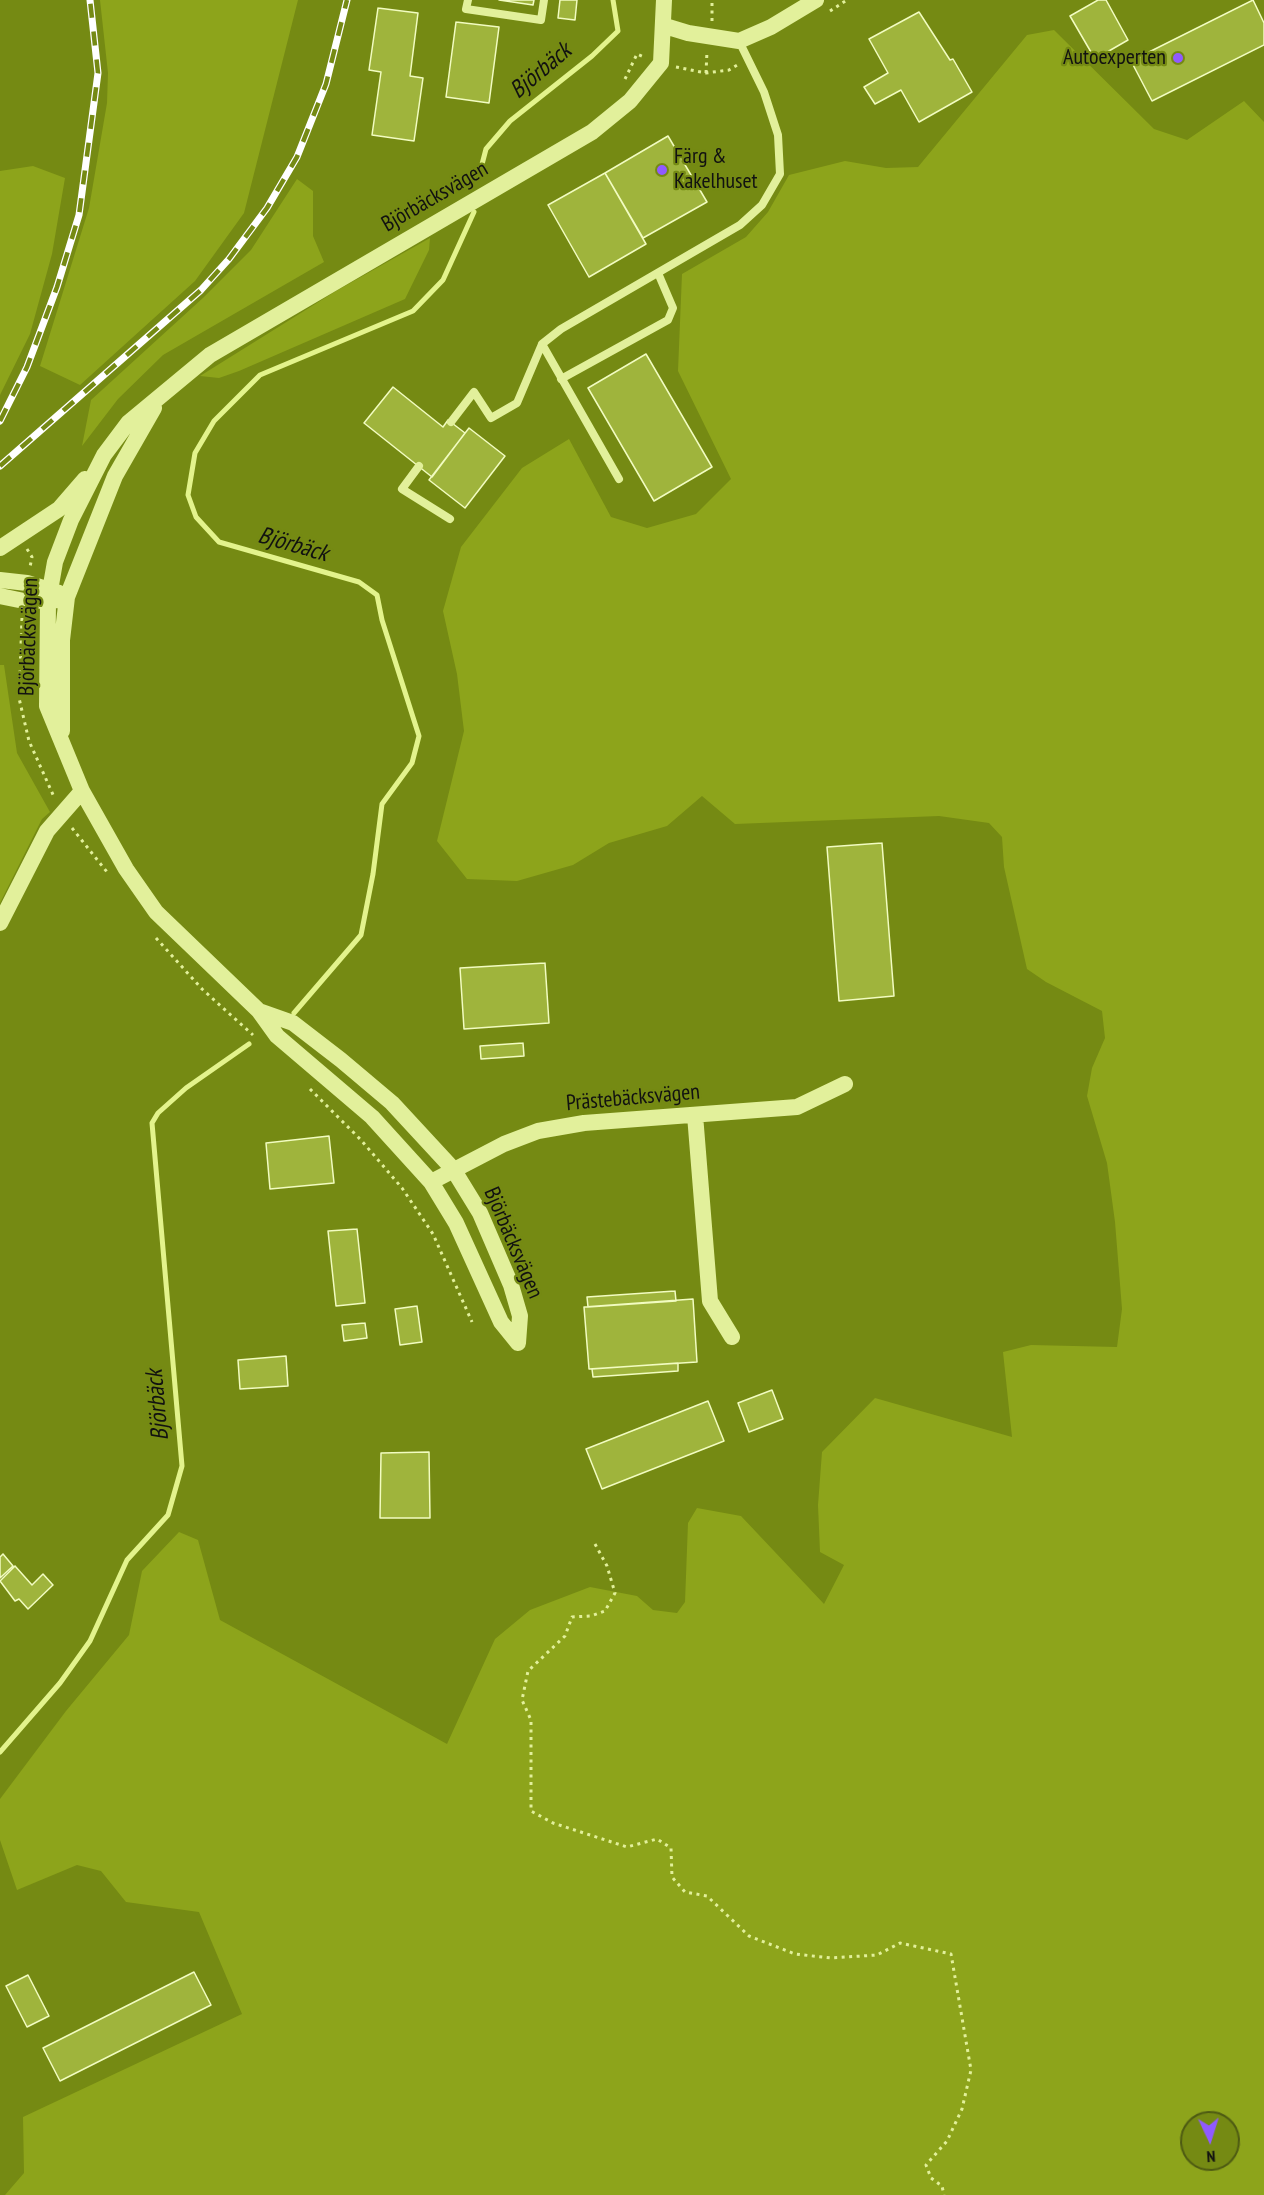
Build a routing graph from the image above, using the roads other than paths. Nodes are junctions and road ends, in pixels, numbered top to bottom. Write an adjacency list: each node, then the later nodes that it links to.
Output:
1 (468, 0): 2 (lane)
2 (544, 0)
3 (664, 0): 5 (street, Björbäcksvägen)
4 (816, 0): 6 (street)
5 (665, 26): 6 (street); 10 (street, Björbäcksvägen)
6 (739, 41): 7 (lane)
7 (658, 273): 8 (lane); 9 (lane)
8 (542, 344): 9 (lane); 11 (lane)
9 (561, 379): 14 (lane)
10 (166, 390): 12 (street, Björbäcksvägen); 20 (street, Björbäcksvägen)
11 (452, 422)
12 (105, 456): 16 (street); 18 (street, Björbäcksvägen)
13 (419, 466): 15 (lane)
14 (619, 479)
15 (450, 519)
16 (0, 548)
17 (0, 580): 18 (street)
18 (49, 595): 19 (street); 20 (street); 21 (street, Björbäcksvägen)
19 (0, 596)
20 (67, 597): 21 (street, Björbäcksvägen)
21 (63, 738): 22 (street, Björbäcksvägen)
22 (82, 791): 23 (street); 24 (street, Björbäcksvägen)
23 (0, 922)
24 (260, 1011): 27 (street, Björbäcksvägen); 28 (street, Björbäcksvägen)
25 (845, 1084): 26 (street, Prästebäcksvägen)
26 (694, 1115): 27 (street, Prästebäcksvägen); 29 (street)
27 (453, 1169): 28 (street, Prästebäcksvägen); 28 (street, Björbäcksvägen)
28 (431, 1182)
29 (732, 1336)

